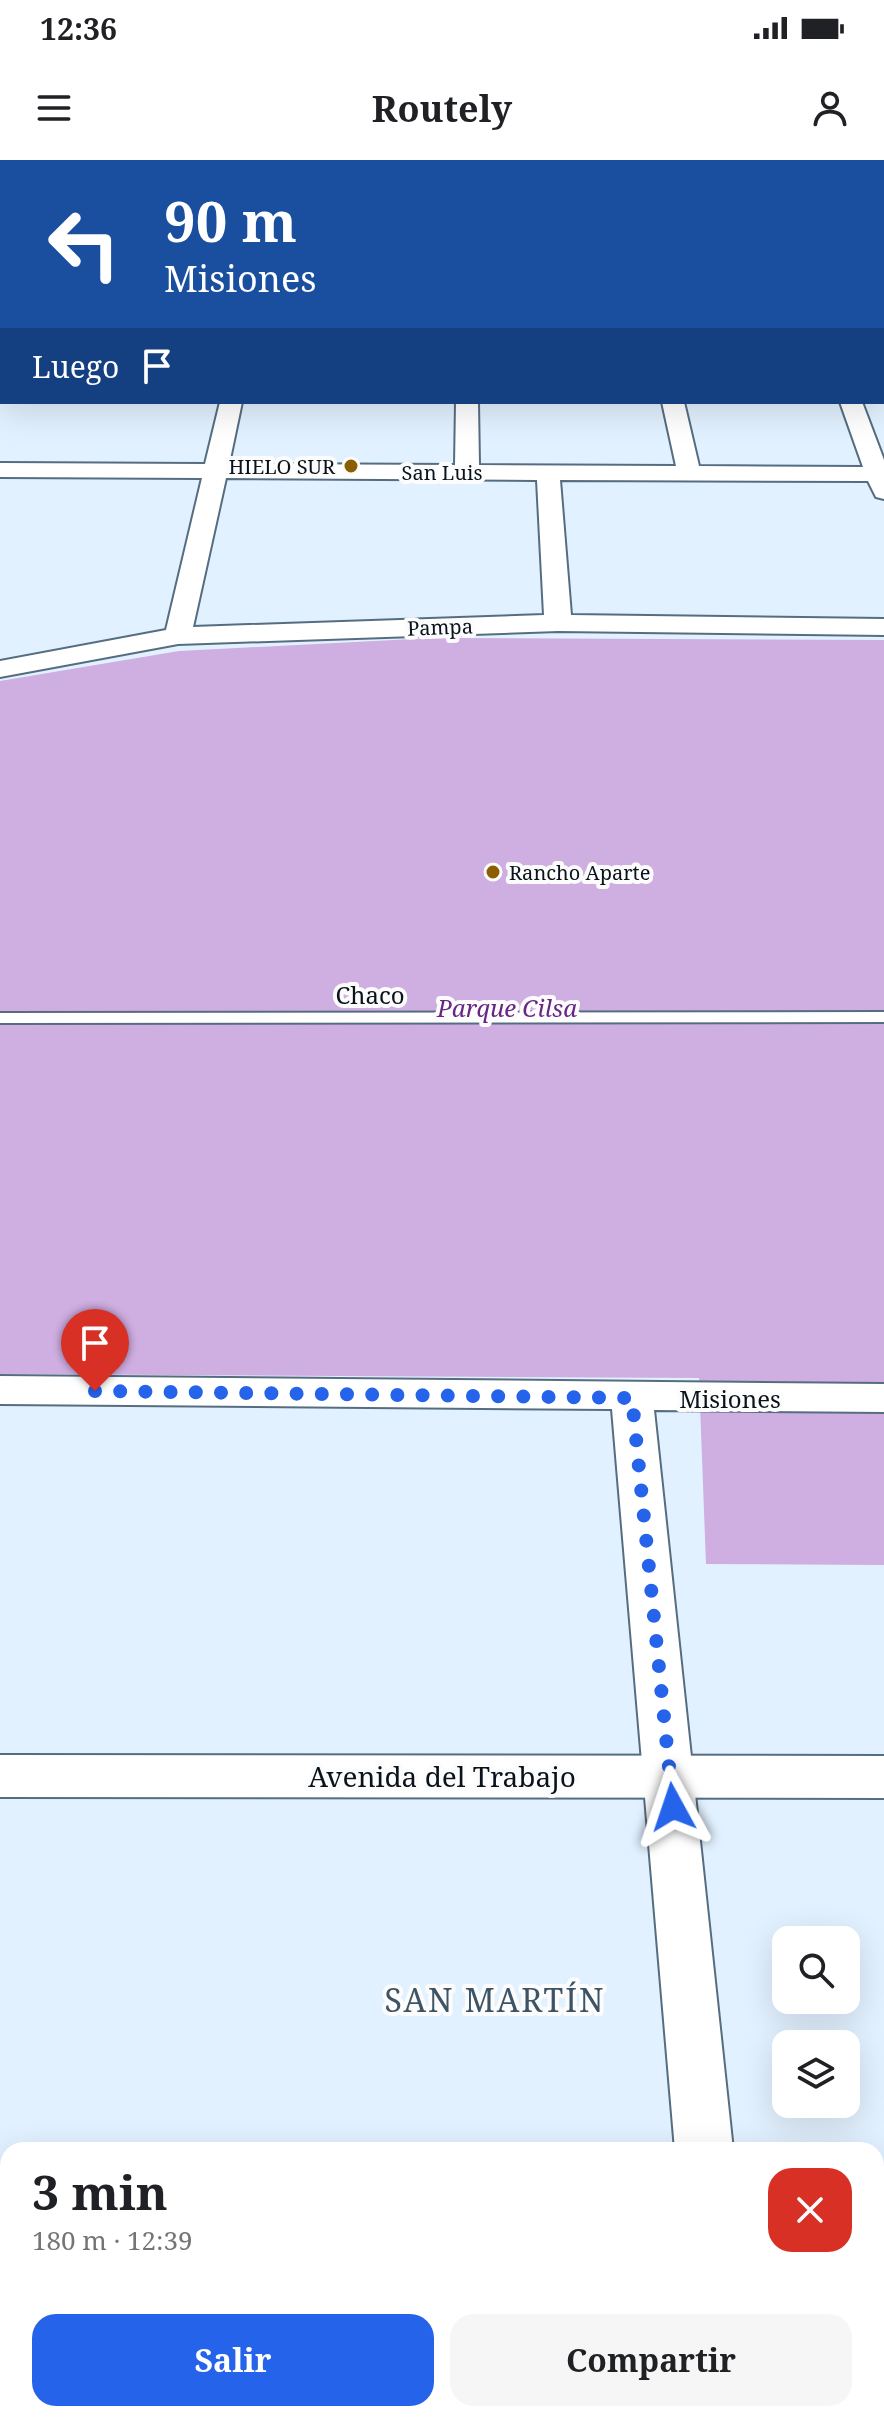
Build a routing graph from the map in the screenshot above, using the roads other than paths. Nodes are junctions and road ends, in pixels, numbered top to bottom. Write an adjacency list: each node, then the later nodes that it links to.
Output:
1 (231, 404): 6 (street)
2 (467, 404): 7 (street)
3 (673, 404): 9 (street)
4 (852, 404): 10 (street)
5 (0, 470): 6 (street, San Luis)
6 (215, 472): 7 (street, San Luis); 13 (street)
7 (467, 472): 8 (street, San Luis)
8 (548, 472): 9 (street, San Luis); 11 (street)
9 (689, 473): 10 (street, San Luis)
10 (882, 480)
11 (558, 623): 12 (street, Pampa); 13 (street, Pampa)
12 (884, 627)
13 (178, 636): 14 (street, Pampa)
14 (0, 669)
15 (884, 1017): 16 (lane, Chaco)
16 (0, 1018)
17 (0, 1390): 18 (street, Misiones)
18 (632, 1398): 19 (street, Misiones); 21 (street)
19 (884, 1398)
20 (0, 1776): 21 (main road, Avenida del Trabajo)
21 (670, 1776): 22 (main road, Avenida del Trabajo); 23 (street)
22 (884, 1777)
23 (703, 2142)

